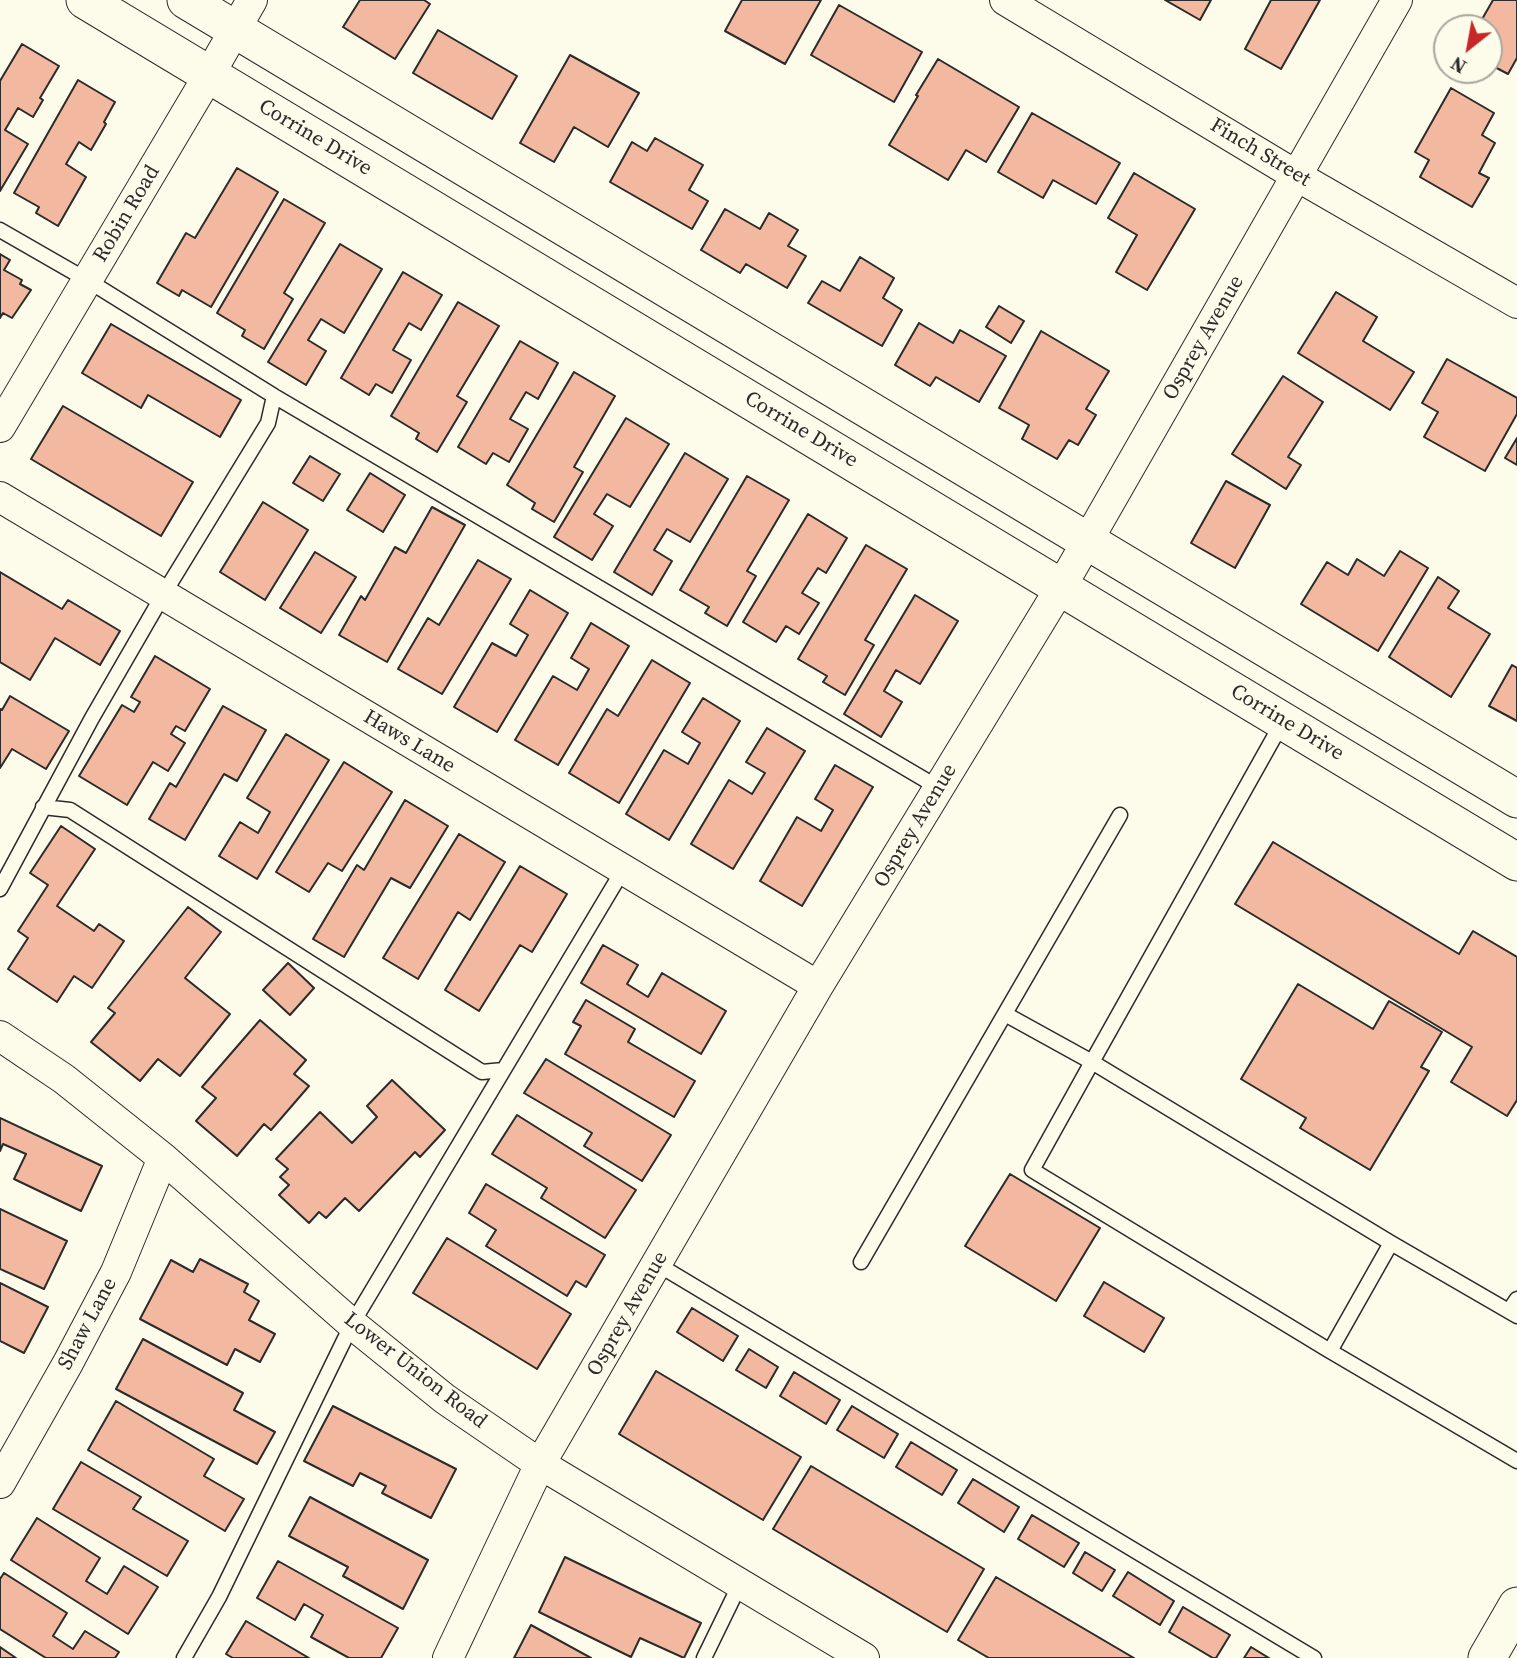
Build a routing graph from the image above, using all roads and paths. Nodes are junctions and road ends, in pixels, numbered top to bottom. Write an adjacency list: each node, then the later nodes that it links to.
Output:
1 (85, 0): 6 (street, Corrine Drive)
2 (186, 0): 5 (street)
3 (1005, 0): 7 (street, Finch Street)
4 (1396, 0): 7 (street, Osprey Avenue)
5 (244, 15): 6 (street, Robin Road); 14 (street)
6 (209, 75): 9 (street, Robin Road); 15 (street, Corrine Drive)
7 (1297, 176): 10 (street, Finch Street); 14 (street, Osprey Avenue)
8 (0, 230): 9 (lane)
9 (87, 280): 11 (lane); 12 (street, Robin Road)
10 (1517, 303)
11 (274, 396): 16 (lane); 18 (lane)
12 (0, 427)
13 (0, 498): 16 (street, Haws Lane)
14 (1088, 540): 15 (street, Osprey Avenue); 19 (street)
15 (1061, 587): 17 (street, Corrine Drive); 18 (street, Osprey Avenue)
16 (163, 595): 20 (lane); 23 (street, Haws Lane)
17 (1283, 721): 22 (street, Corrine Drive); 28 (lane)
18 (939, 788): 25 (street, Osprey Avenue)
19 (1517, 799)
20 (43, 807): 24 (lane); 29 (lane)
21 (1120, 815): 26 (lane)
22 (1517, 862)
23 (623, 870): 25 (street, Haws Lane); 29 (lane)
24 (0, 889)
25 (818, 986): 33 (street, Osprey Avenue)
26 (1005, 1014): 28 (lane); 32 (lane)
27 (0, 1036): 30 (street, Lower Union Road)
28 (1092, 1062): 31 (lane); 36 (lane)
29 (503, 1070): 35 (lane)
30 (163, 1158): 35 (street, Lower Union Road); 39 (street, Shaw Lane)
31 (1391, 1243): 34 (lane); 36 (lane)
32 (861, 1262)
33 (657, 1264): 38 (street, Osprey Avenue); 46 (lane)
34 (1515, 1309)
35 (352, 1324): 38 (street, Lower Union Road); 42 (lane)
36 (1331, 1351): 37 (lane)
37 (1517, 1461)
38 (540, 1464): 40 (street, Lower Union Road); 43 (street, Osprey Avenue)
39 (0, 1483)
40 (740, 1584): 44 (lane); 45 (street, Lower Union Road)
41 (1517, 1606): 47 (street)
42 (184, 1658)
43 (447, 1658)
44 (704, 1658)
45 (864, 1658)
46 (1314, 1658)
47 (1487, 1658)

